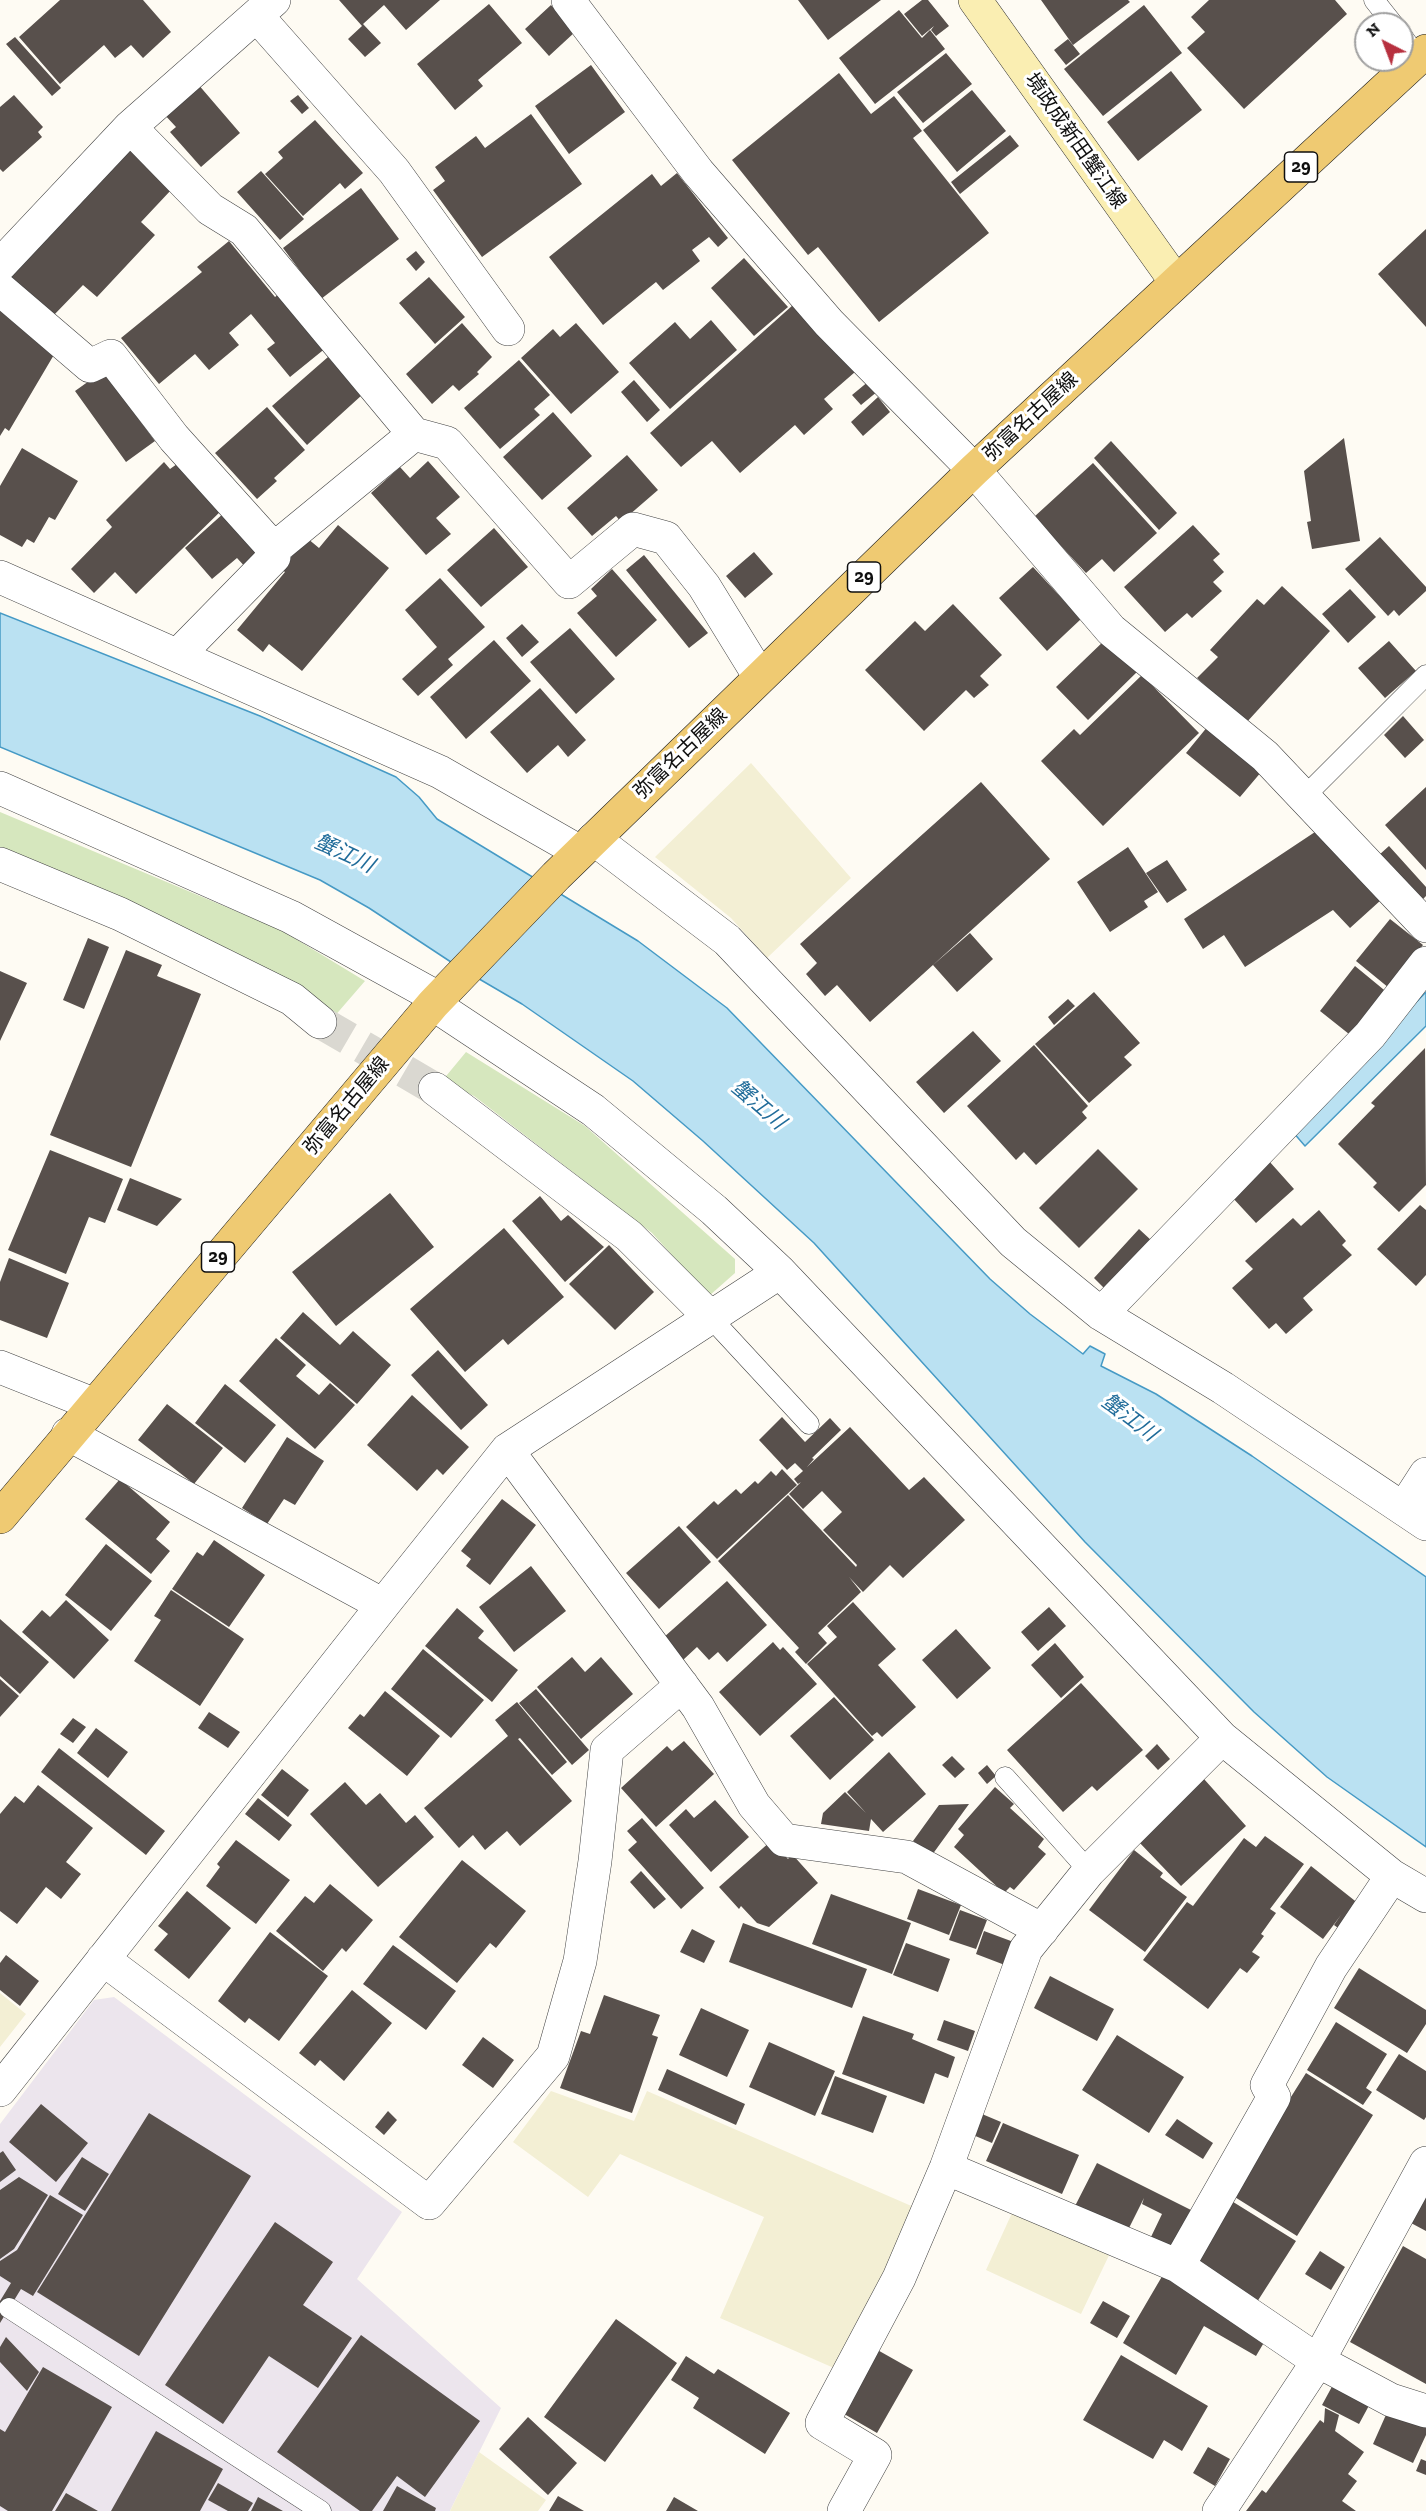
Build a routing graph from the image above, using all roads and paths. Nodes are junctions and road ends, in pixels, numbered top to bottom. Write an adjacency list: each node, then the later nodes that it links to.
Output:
1 (568, 0): 11 (street)
2 (975, 0): 7 (main road, 境政成新田蟹江線)
3 (266, 8): 5 (street); 9 (street)
4 (1416, 49): 7 (main road, 弥富名古屋線 / 29)
5 (130, 127): 6 (street); 10 (street)
6 (0, 265)
7 (1176, 282): 11 (main road, 弥富名古屋線 / 29)
8 (0, 289): 12 (street)
9 (508, 329)
10 (414, 434): 12 (street); 16 (street)
11 (974, 470): 16 (main road, 弥富名古屋線 / 29); 18 (street)
12 (274, 549): 14 (street)
13 (0, 577): 14 (street)
14 (179, 654): 19 (street)
15 (1426, 675): 18 (lane)
16 (760, 677): 19 (main road, 弥富名古屋線 / 29)
17 (0, 788): 23 (street)
18 (1305, 796): 21 (street)
19 (587, 845): 23 (main road, 弥富名古屋線 / 29); 27 (street)
20 (0, 864): 24 (street)
21 (1426, 926)
22 (1426, 963): 27 (street)
23 (436, 1001): 26 (street); 30 (main road, 弥富名古屋線 / 29)
24 (320, 1022)
25 (435, 1089): 28 (street)
26 (780, 1272): 28 (street); 39 (street)
27 (1101, 1314): 35 (street)
28 (710, 1317): 31 (lane); 33 (street)
29 (0, 1367): 30 (street)
30 (93, 1404): 32 (main road, 弥富名古屋線 / 29)
31 (809, 1424)
32 (68, 1434): 36 (main road, 弥富名古屋線 / 29); 37 (street)
33 (507, 1450): 37 (street); 38 (street)
34 (1426, 1474): 35 (street)
35 (1415, 1516)
36 (0, 1517)
37 (383, 1605): 45 (street)
38 (682, 1686): 44 (street); 45 (street)
39 (1222, 1738): 41 (street); 42 (street)
40 (1005, 1777): 41 (lane)
41 (1089, 1871): 44 (street)
42 (1392, 1876): 43 (street); 49 (street)
43 (1426, 1896)
44 (1042, 1930): 48 (street)
45 (103, 1959): 46 (street)
46 (0, 2090)
47 (1426, 2163): 51 (street)
48 (946, 2168): 49 (street); 54 (street)
49 (1178, 2266): 51 (street)
50 (9, 2308): 53 (lane)
51 (1318, 2361): 52 (street); 55 (street)
52 (1426, 2411)
53 (321, 2511)
54 (844, 2511)
55 (1219, 2511)

